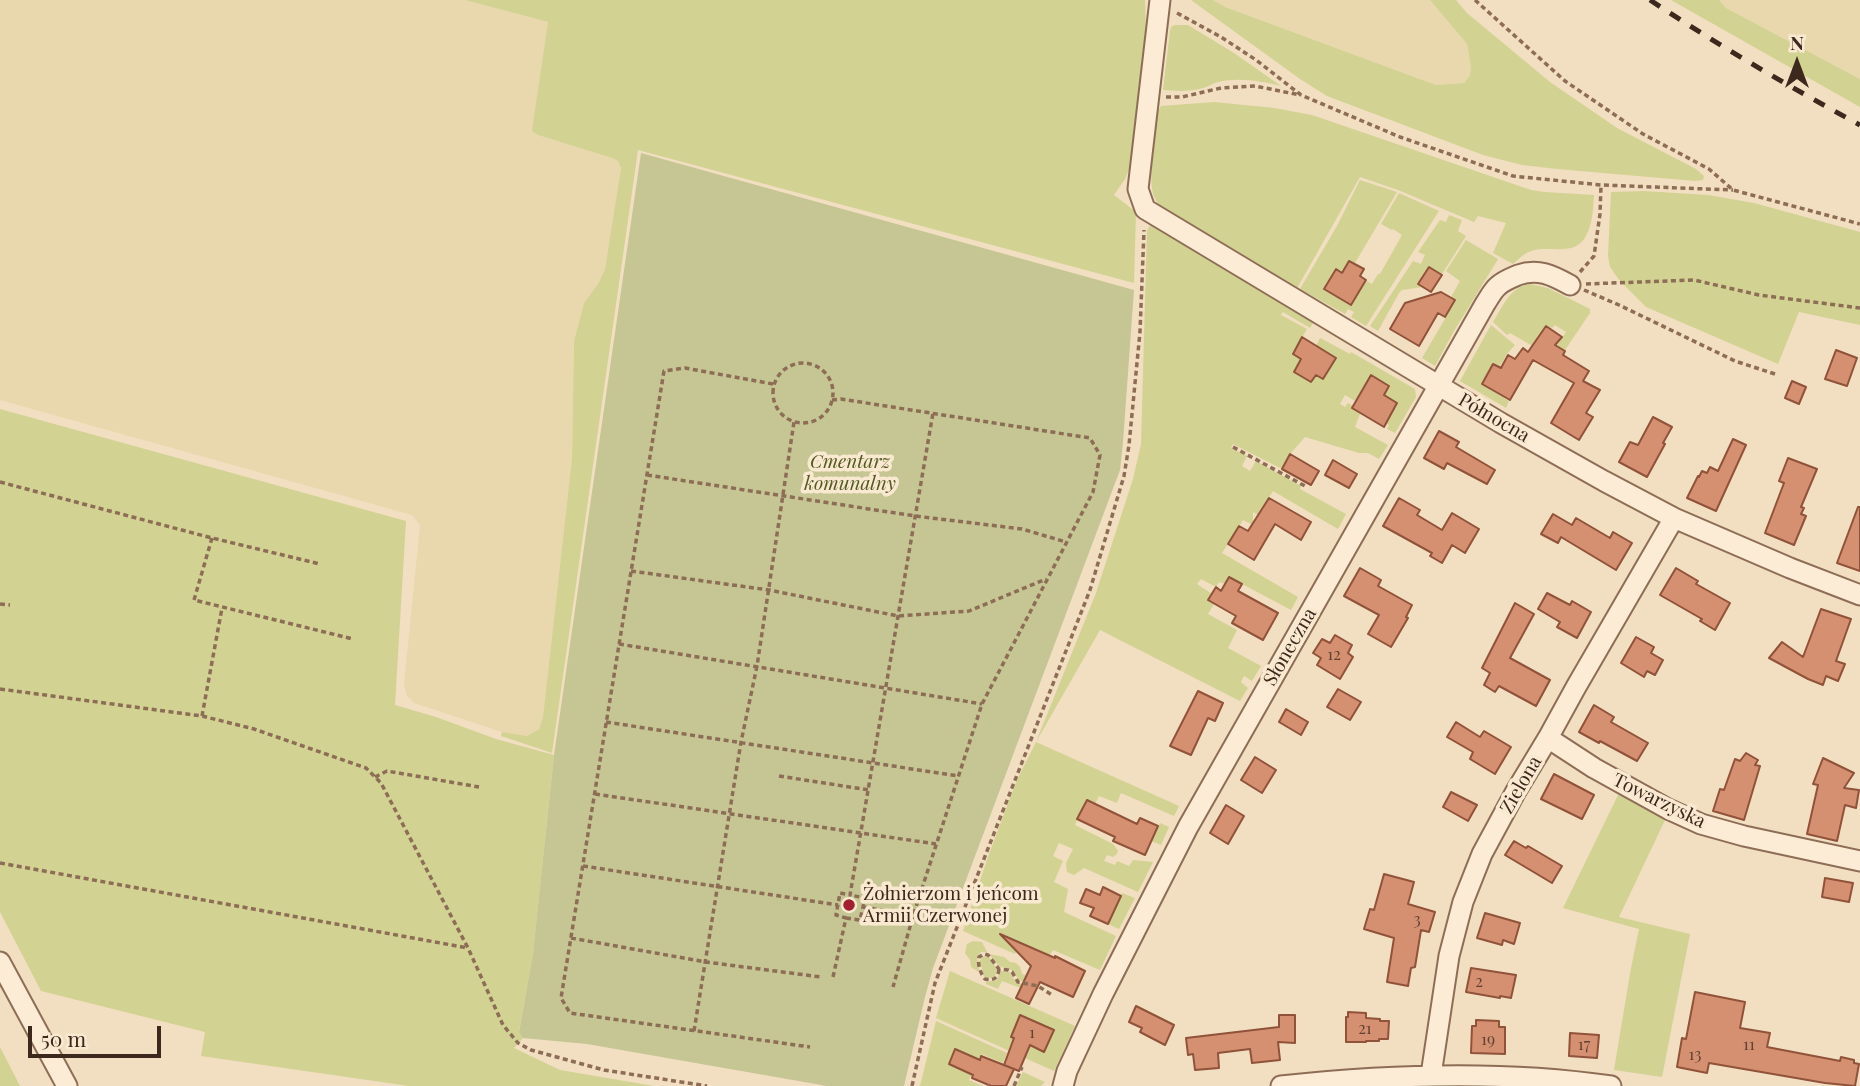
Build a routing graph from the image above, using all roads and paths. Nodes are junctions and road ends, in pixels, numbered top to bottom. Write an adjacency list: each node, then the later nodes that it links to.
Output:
1 (1475, 0): 6 (path)
2 (1161, 1): 3 (path); 4 (street)
3 (1301, 95): 4 (path); 5 (path)
4 (1150, 98): 7 (street)
5 (1601, 185): 6 (path); 9 (path)
6 (1733, 190): 8 (path)
7 (1145, 209): 13 (street, Północna); 79 (path)
8 (1860, 224)
9 (1570, 285): 10 (path); 11 (path); 13 (street, Słoneczna)
10 (1860, 308)
11 (1775, 374)
12 (773, 384): 14 (path); 16 (path); 18 (path)
13 (1439, 386): 23 (street, Północna); 81 (street, Słoneczna)
14 (832, 400): 15 (path); 16 (path)
15 (933, 413): 22 (path); 25 (path)
16 (794, 422): 21 (path)
17 (1233, 447): 20 (path)
18 (647, 475): 21 (path); 27 (path)
19 (0, 482): 24 (path)
20 (1305, 486)
21 (783, 495): 22 (path); 29 (path)
22 (915, 516): 25 (path); 34 (path)
23 (1674, 518): 30 (street, Północna); 43 (street, Zielona)
24 (212, 538): 26 (path); 33 (path)
25 (1066, 542): 28 (path)
26 (320, 564)
27 (631, 571): 29 (path); 36 (path)
28 (1047, 578): 34 (path); 40 (path)
29 (769, 590): 34 (path); 37 (path)
30 (1860, 596)
31 (0, 604): 32 (path)
32 (10, 606)
33 (222, 607): 35 (path); 41 (path)
34 (898, 615): 38 (path)
35 (353, 639)
36 (619, 644): 37 (path); 42 (path)
37 (757, 666): 38 (path); 44 (path)
38 (886, 688): 40 (path); 45 (path)
39 (0, 689): 41 (path)
40 (982, 704): 47 (path)
41 (202, 716): 48 (path)
42 (606, 722): 44 (path); 51 (path)
43 (1548, 738): 55 (street, Towarzyska); 76 (street, Zielona)
44 (741, 742): 45 (path); 52 (path)
45 (873, 763): 47 (path); 50 (path)
46 (779, 776): 50 (path)
47 (958, 776): 54 (path)
48 (375, 777): 49 (path); 65 (path)
49 (479, 787)
50 (869, 790): 53 (path)
51 (594, 794): 52 (path); 57 (path)
52 (729, 815): 53 (path); 58 (path)
53 (862, 833): 54 (path); 59 (path)
54 (936, 844): 62 (path)
55 (1860, 861)
56 (0, 863): 65 (path)
57 (583, 866): 58 (path); 64 (path)
58 (719, 887): 60 (path); 67 (path)
59 (850, 895): 60 (path); 61 (path)
60 (838, 905): 63 (path)
61 (863, 907): 62 (path); 63 (path)
62 (913, 916): 71 (path)
63 (845, 918): 70 (path)
64 (571, 938): 67 (path); 73 (path)
65 (468, 948): 78 (path)
66 (0, 962): 77 (street)
67 (706, 962): 69 (path); 73 (path)
68 (999, 968): 68 (path); 72 (path)
69 (821, 977)
70 (833, 977)
71 (893, 987)
72 (1052, 995)
73 (694, 1031): 74 (path)
74 (810, 1047)
75 (1022, 1067): 80 (path)
76 (1431, 1075): 82 (street); 83 (street)
77 (67, 1086)
78 (708, 1086)
79 (912, 1086)
80 (1014, 1086)
81 (1062, 1086)
82 (1281, 1086)
83 (1611, 1086)

